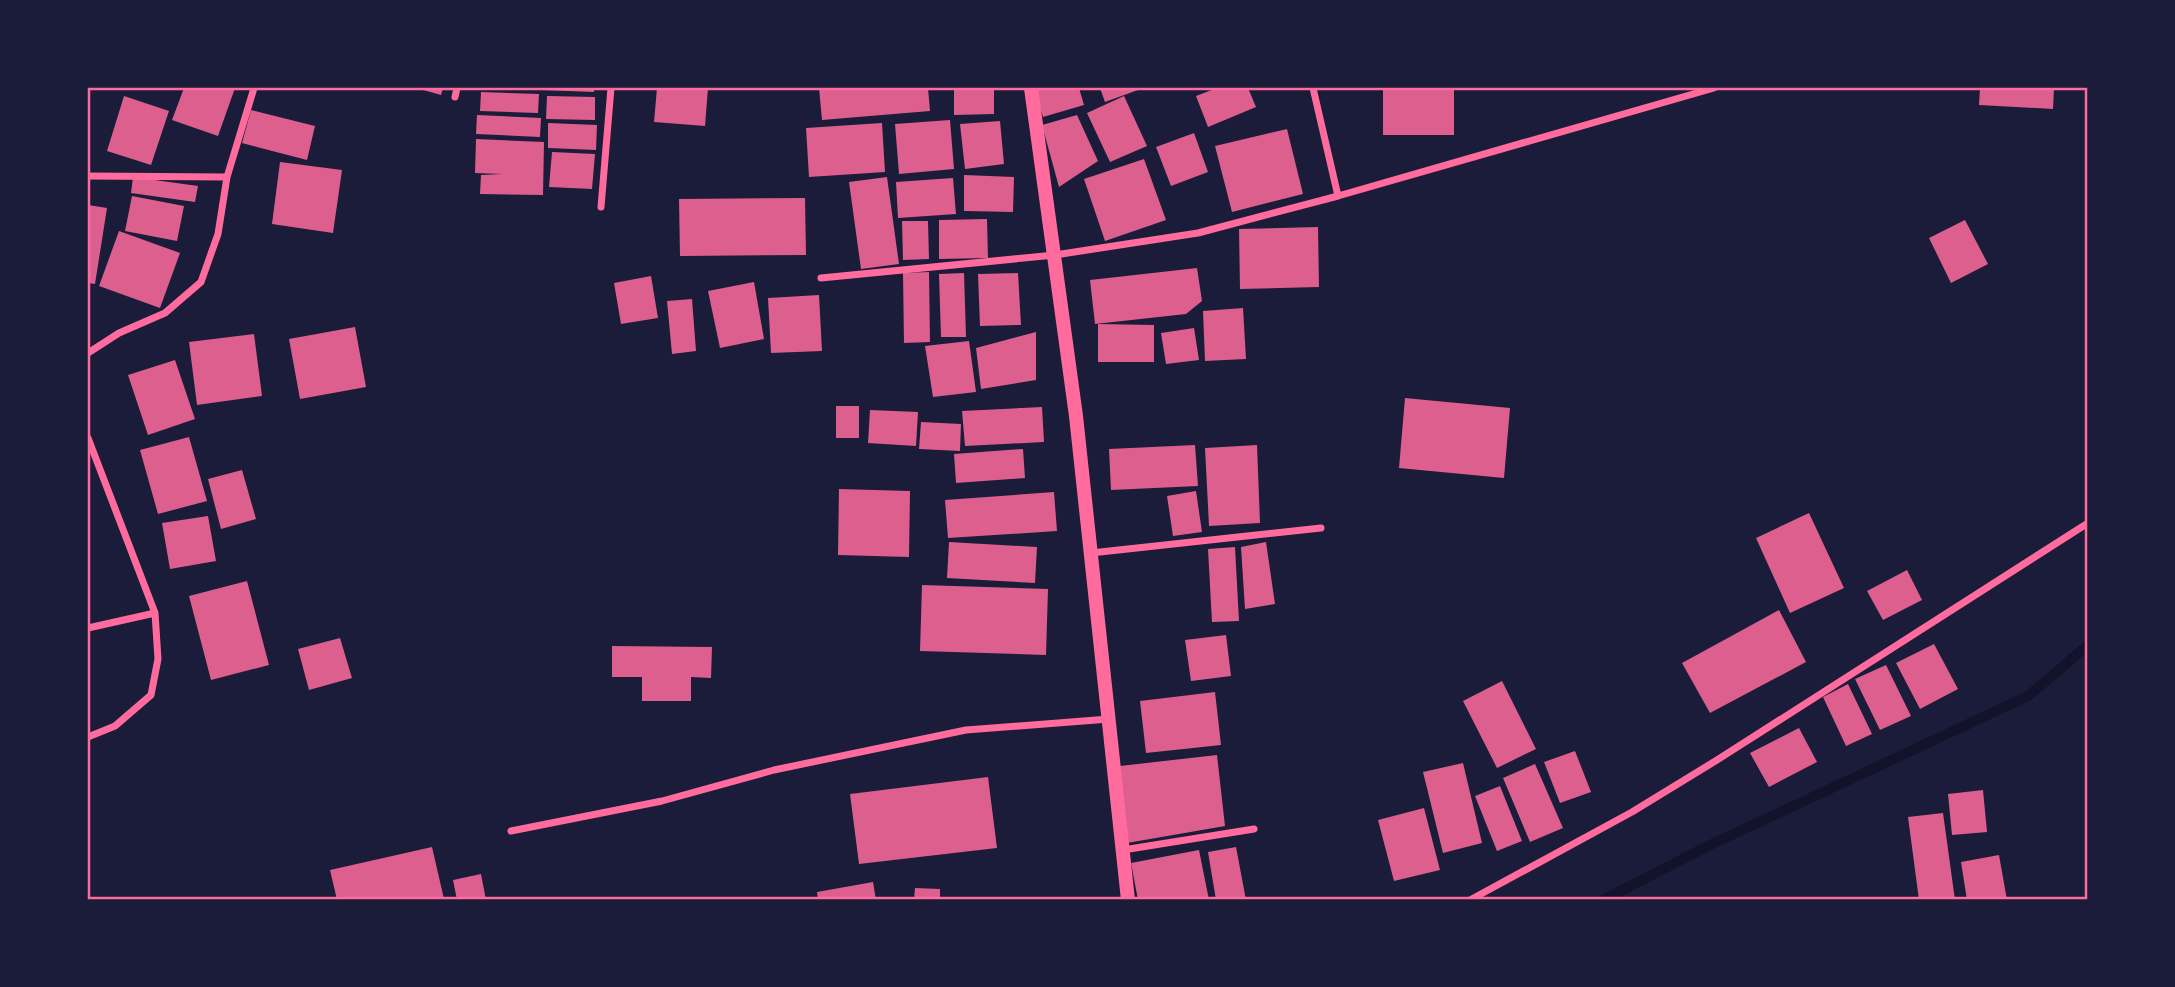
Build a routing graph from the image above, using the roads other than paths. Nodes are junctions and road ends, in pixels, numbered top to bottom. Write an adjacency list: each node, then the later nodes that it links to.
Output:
1 (254, 88): 9 (street)
2 (457, 88): 7 (street)
3 (611, 88): 11 (street)
4 (1031, 88): 12 (main road)
5 (1313, 88): 10 (street)
6 (1714, 88): 10 (street)
7 (455, 97)
8 (88, 176): 9 (street)
9 (227, 177): 14 (street)
10 (1338, 196): 12 (street)
11 (601, 207)
12 (1055, 255): 13 (street); 18 (main road)
13 (821, 278)
14 (88, 353)
15 (88, 438): 19 (street)
16 (2088, 523): 27 (street)
17 (1321, 528): 18 (street)
18 (1091, 553): 21 (main road)
19 (155, 613): 20 (street); 22 (street)
20 (88, 628)
21 (1110, 719): 24 (street); 25 (main road)
22 (88, 737)
23 (1254, 830): 25 (street)
24 (511, 831)
25 (1123, 850): 26 (main road)
26 (1128, 900)
27 (1470, 900)

